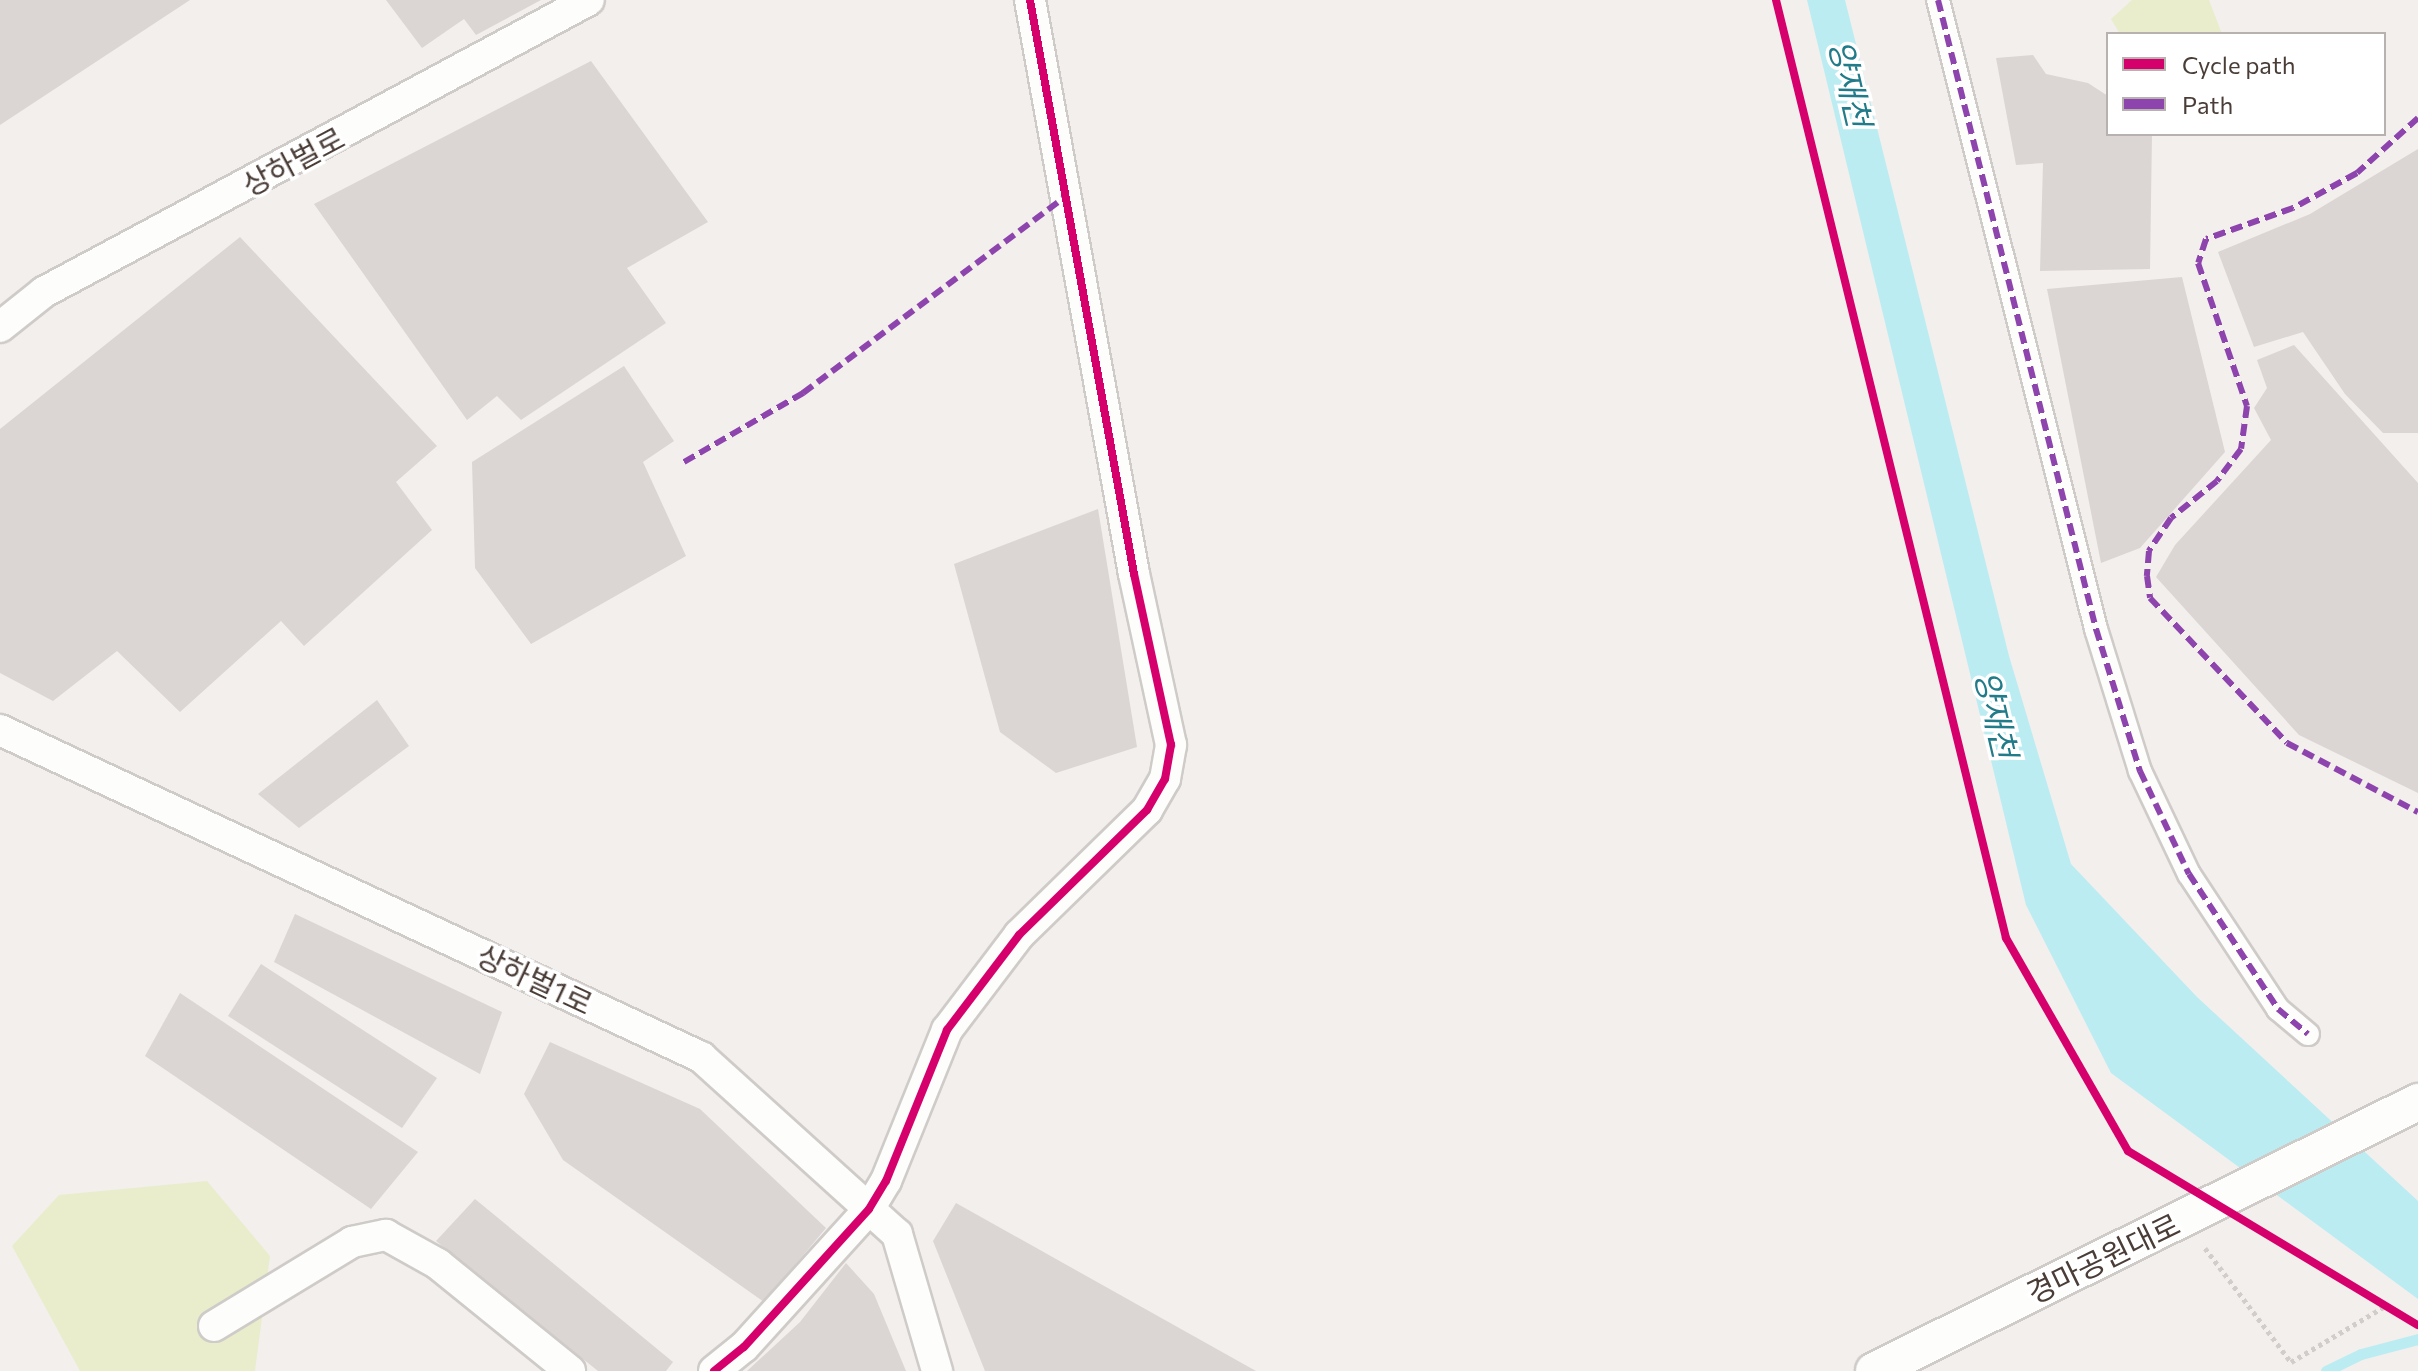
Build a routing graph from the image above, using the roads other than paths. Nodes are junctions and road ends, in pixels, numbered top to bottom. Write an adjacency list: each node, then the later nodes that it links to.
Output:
1 (589, 0): 4 (street, 상하벌로)
2 (1030, 0): 8 (street)
3 (1938, 0): 6 (street)
4 (0, 327)
5 (0, 730): 8 (street, 상하벌1로)
6 (2308, 1034)
7 (2418, 1102): 13 (street, 경마공원대로)
8 (869, 1209): 11 (street); 12 (street, 상하벌1로)
9 (214, 1326): 10 (street)
10 (570, 1371)
11 (714, 1371)
12 (937, 1371)
13 (1874, 1371)

